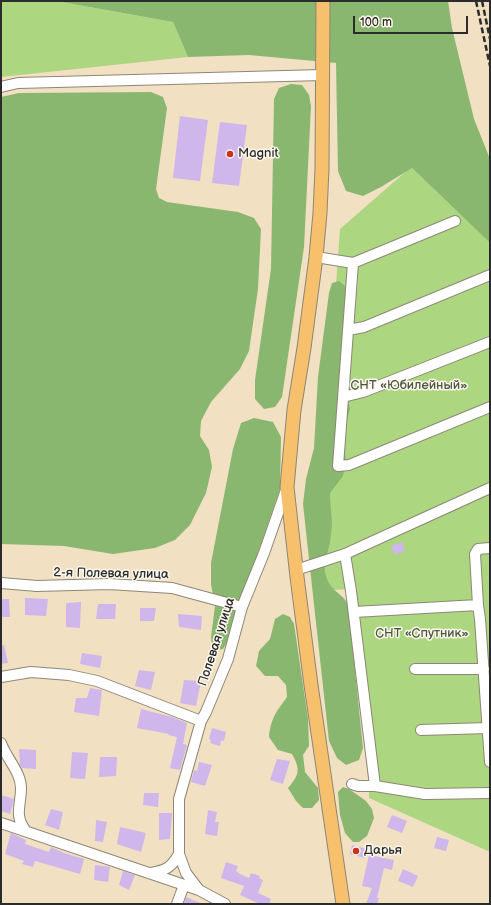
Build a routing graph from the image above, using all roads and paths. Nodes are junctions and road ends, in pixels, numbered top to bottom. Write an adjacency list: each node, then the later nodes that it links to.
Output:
1 (323, 1): 2 (main road)
2 (323, 75): 3 (street); 5 (main road)
3 (1, 88)
4 (455, 221): 6 (street)
5 (316, 257): 6 (street); 12 (main road)
6 (353, 263): 8 (street)
7 (490, 275): 8 (street)
8 (348, 330): 10 (street)
9 (490, 342): 10 (street)
10 (343, 397): 11 (street)
11 (490, 406)
12 (287, 487): 16 (main road); 19 (street, Полевая улица)
13 (490, 488): 15 (street)
14 (490, 548): 18 (street)
15 (344, 554): 16 (street); 20 (street)
16 (296, 570): 43 (main road)
17 (1, 583): 19 (street, 2-я Полевая улица)
18 (478, 605): 20 (street); 21 (street)
19 (242, 607): 26 (street, Полевая улица)
20 (354, 612): 33 (street)
21 (485, 619): 23 (street)
22 (415, 669): 23 (street)
23 (484, 669): 25 (street)
24 (1, 677): 26 (street)
25 (487, 680): 27 (street)
26 (201, 722): 37 (street, Полевая улица)
27 (488, 728): 28 (street); 29 (street)
28 (421, 730)
29 (489, 742): 31 (street)
30 (1, 743): 36 (street)
31 (490, 762)
32 (352, 784): 33 (street)
33 (375, 786): 34 (street)
34 (490, 793)
35 (1, 823): 36 (street)
36 (25, 830): 38 (street)
37 (179, 854): 38 (street); 40 (street)
38 (149, 873): 39 (street)
39 (184, 885): 40 (street); 41 (street)
40 (199, 890): 42 (street)
41 (177, 904)
42 (225, 904)
43 (343, 904)

